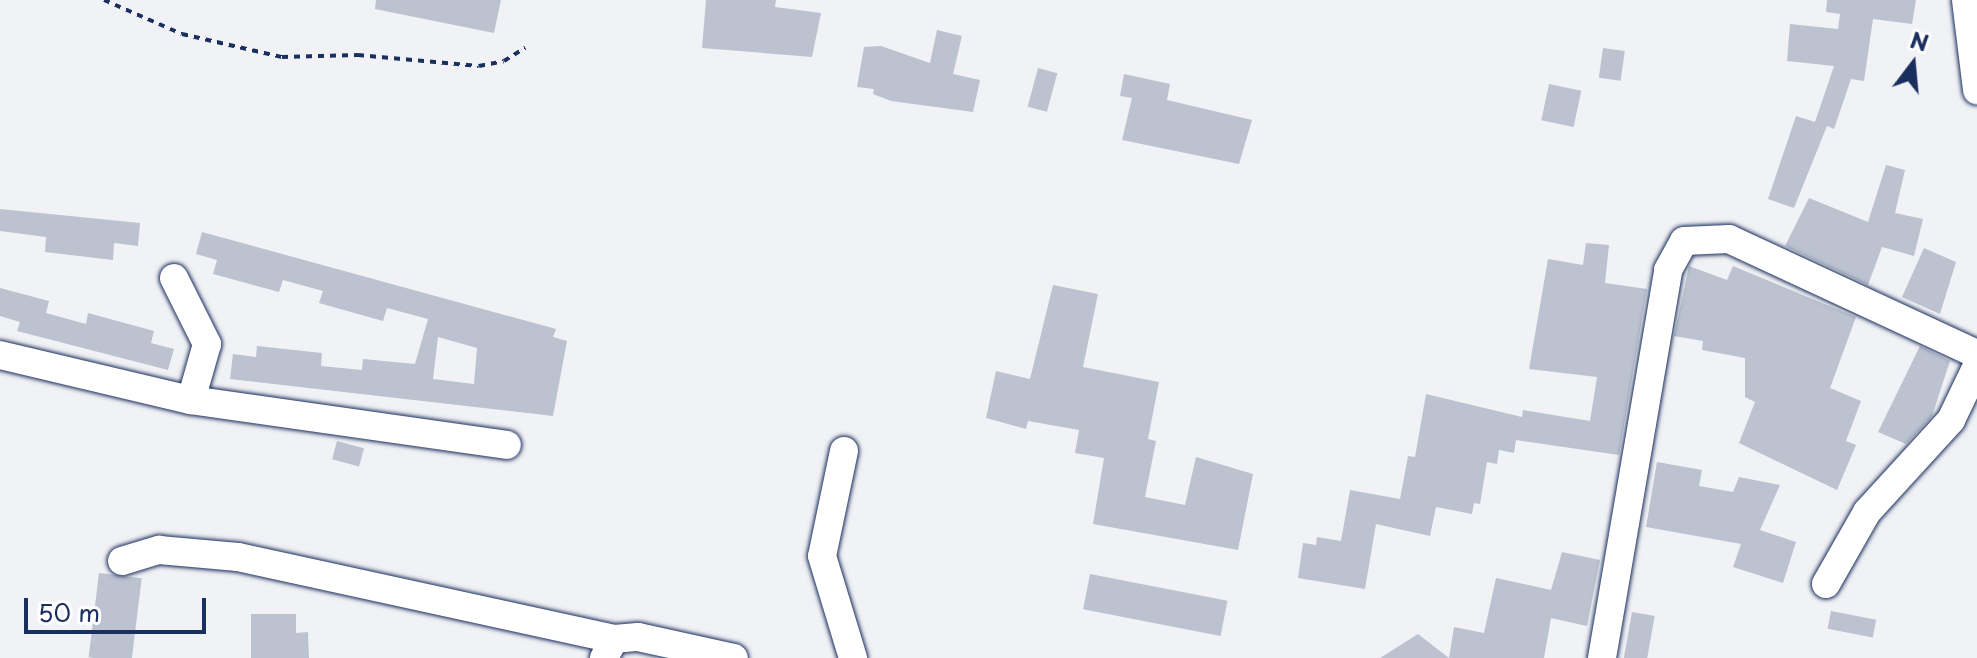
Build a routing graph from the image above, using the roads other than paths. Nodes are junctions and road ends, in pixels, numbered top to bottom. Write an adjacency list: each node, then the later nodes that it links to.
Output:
1 (1966, 0): 2 (street)
2 (1977, 90)
3 (174, 278): 7 (street)
4 (1977, 354): 15 (street)
5 (0, 355): 7 (street)
6 (1977, 366): 11 (street)
7 (191, 400): 8 (street)
8 (507, 445)
9 (844, 451): 14 (street)
10 (122, 561): 12 (street)
11 (1826, 584)
12 (609, 648): 13 (street)
13 (734, 658)
14 (853, 658)
15 (1602, 658)

